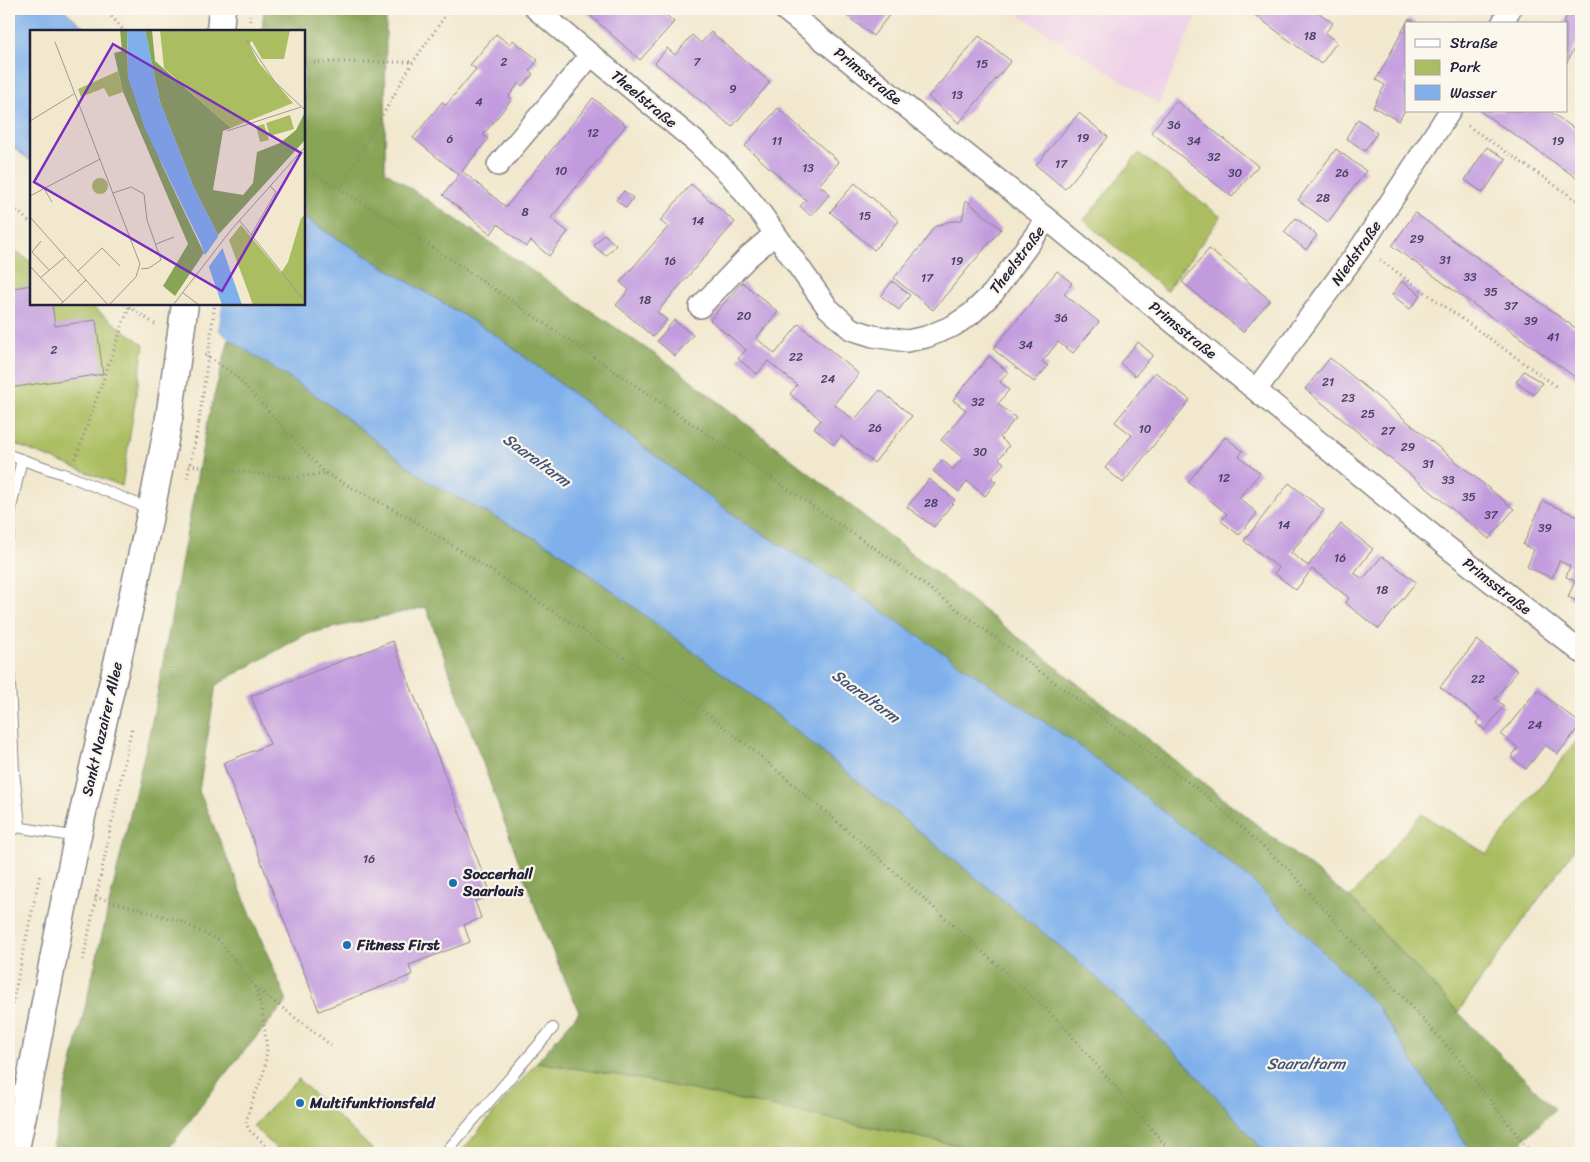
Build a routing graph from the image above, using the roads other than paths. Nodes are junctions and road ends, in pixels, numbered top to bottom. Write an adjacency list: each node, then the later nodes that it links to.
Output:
1 (222, 9): 6 (street)
2 (536, 9): 7 (street, Theelstraße)
3 (784, 9): 10 (street, Primsstraße)
4 (1510, 9): 5 (street)
5 (1503, 22)
6 (220, 30)
7 (591, 55): 9 (street); 11 (street, Theelstraße)
8 (1450, 112): 14 (street, Niedstraße)
9 (498, 165)
10 (1047, 219): 11 (street, Theelstraße); 14 (street, Primsstraße)
11 (775, 234): 13 (street)
12 (185, 305): 17 (street, Sankt Nazairer Allee, bridge)
13 (700, 307)
14 (1256, 390): 19 (street, Primsstraße)
15 (9, 455): 16 (lane)
16 (22, 460): 17 (lane); 18 (lane)
17 (151, 509): 23 (street, Sankt Nazairer Allee)
18 (9, 536)
19 (1581, 652)
20 (9, 662): 21 (lane)
21 (20, 826): 22 (lane); 23 (lane)
22 (9, 833)
23 (78, 836): 25 (street, Sankt Nazairer Allee)
24 (553, 1028): 27 (lane)
25 (19, 1091): 26 (street, Sankt Nazairer Allee)
26 (15, 1153)
27 (445, 1153)

